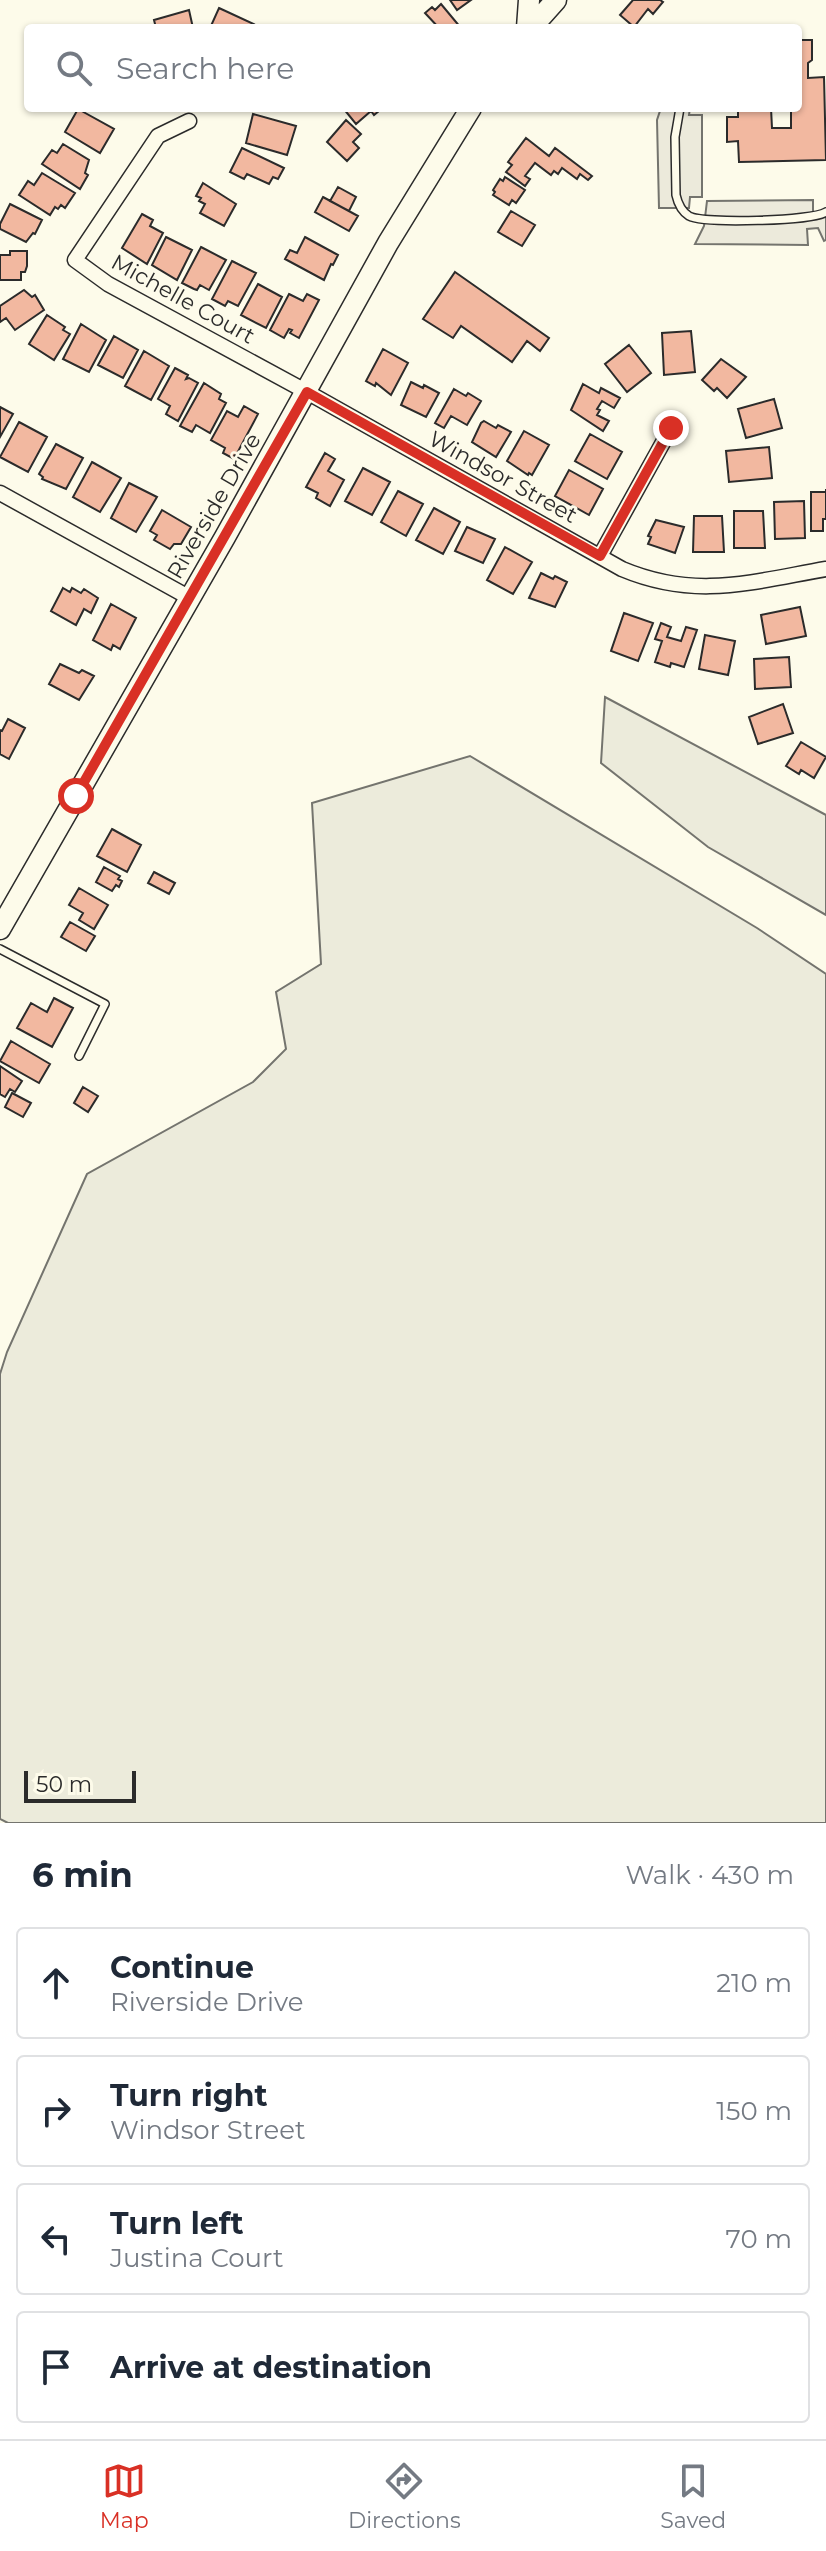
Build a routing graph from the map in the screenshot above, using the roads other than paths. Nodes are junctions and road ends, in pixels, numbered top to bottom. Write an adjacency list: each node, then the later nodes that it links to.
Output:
1 (529, 0): 3 (main road)
2 (556, 0): 4 (main road)
3 (529, 24)
4 (533, 24)
5 (469, 112): 9 (main road, Riverside Drive)
6 (679, 112): 8 (lane)
7 (189, 121): 9 (street, Michelle Court)
8 (826, 212)
9 (307, 392): 12 (street, Windsor Street); 14 (main road, Riverside Drive)
10 (671, 428): 12 (street)
11 (0, 493): 14 (street)
12 (600, 556): 13 (street, Windsor Street)
13 (826, 569)
14 (190, 598): 15 (main road, Riverside Drive)
15 (0, 929)
16 (0, 949): 17 (lane)
17 (79, 1056)

